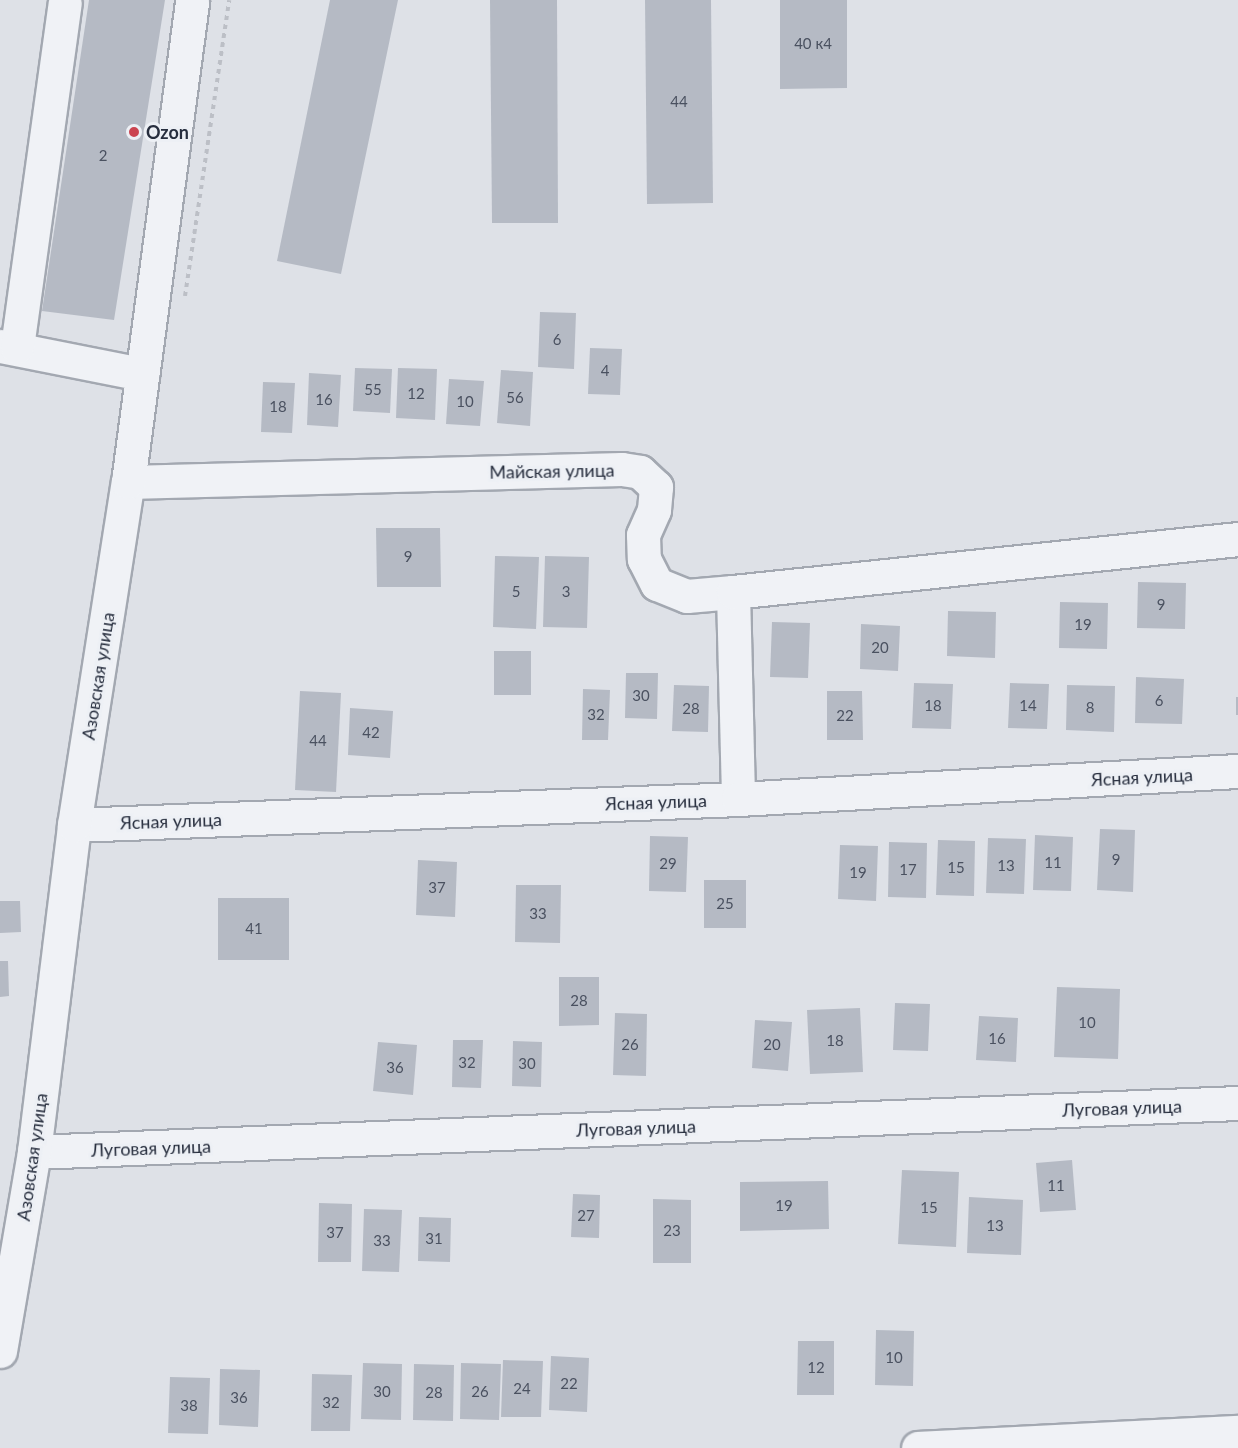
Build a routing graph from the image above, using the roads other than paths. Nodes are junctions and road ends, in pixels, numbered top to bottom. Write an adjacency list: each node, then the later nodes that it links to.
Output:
1 (192, 0): 4 (street, Азовская улица)
2 (65, 3): 3 (street)
3 (9, 347): 4 (street)
4 (142, 374): 5 (street, Азовская улица)
5 (128, 482): 7 (street, Майская улица); 10 (street, Азовская улица)
6 (1238, 539): 7 (street)
7 (733, 592): 9 (street)
8 (1238, 771): 9 (street, Ясная улица)
9 (738, 799): 10 (street, Ясная улица)
10 (75, 825): 12 (street, Азовская улица)
11 (1238, 1104): 12 (street, Луговая улица)
12 (34, 1152): 13 (street, Азовская улица)
13 (0, 1351)
14 (1238, 1432): 15 (street)
15 (918, 1448)

